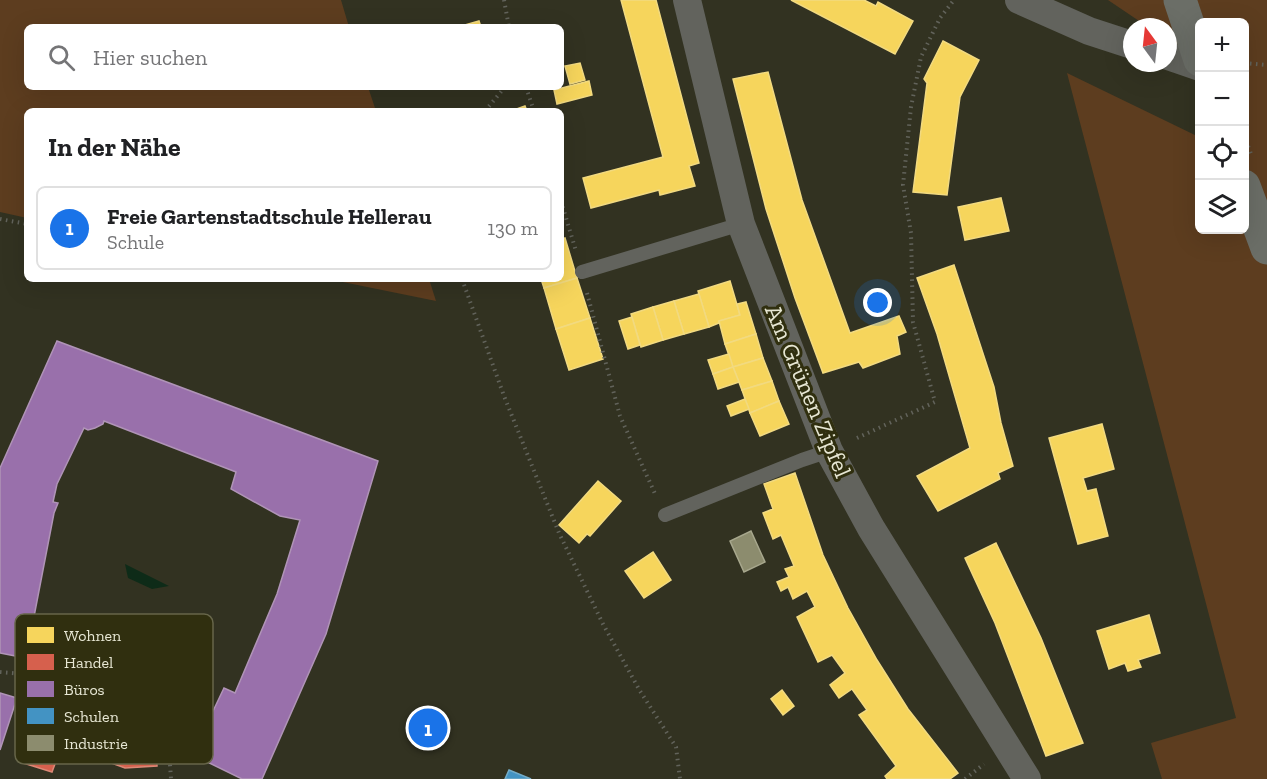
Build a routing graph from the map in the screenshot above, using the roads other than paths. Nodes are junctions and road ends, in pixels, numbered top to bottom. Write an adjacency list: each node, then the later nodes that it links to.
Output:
1 (687, 0): 9 (street, Am Grünen Zipfel)
2 (1019, 0): 4 (street)
3 (1180, 0): 5 (street)
4 (1123, 42)
5 (1195, 45)
6 (1177, 59): 7 (street)
7 (1195, 65)
8 (1249, 197): 10 (street)
9 (741, 224): 11 (lane); 12 (street, Am Grünen Zipfel)
10 (1267, 248)
11 (582, 272)
12 (829, 451): 13 (lane); 14 (street, Am Grünen Zipfel)
13 (665, 515)
14 (1027, 779)

